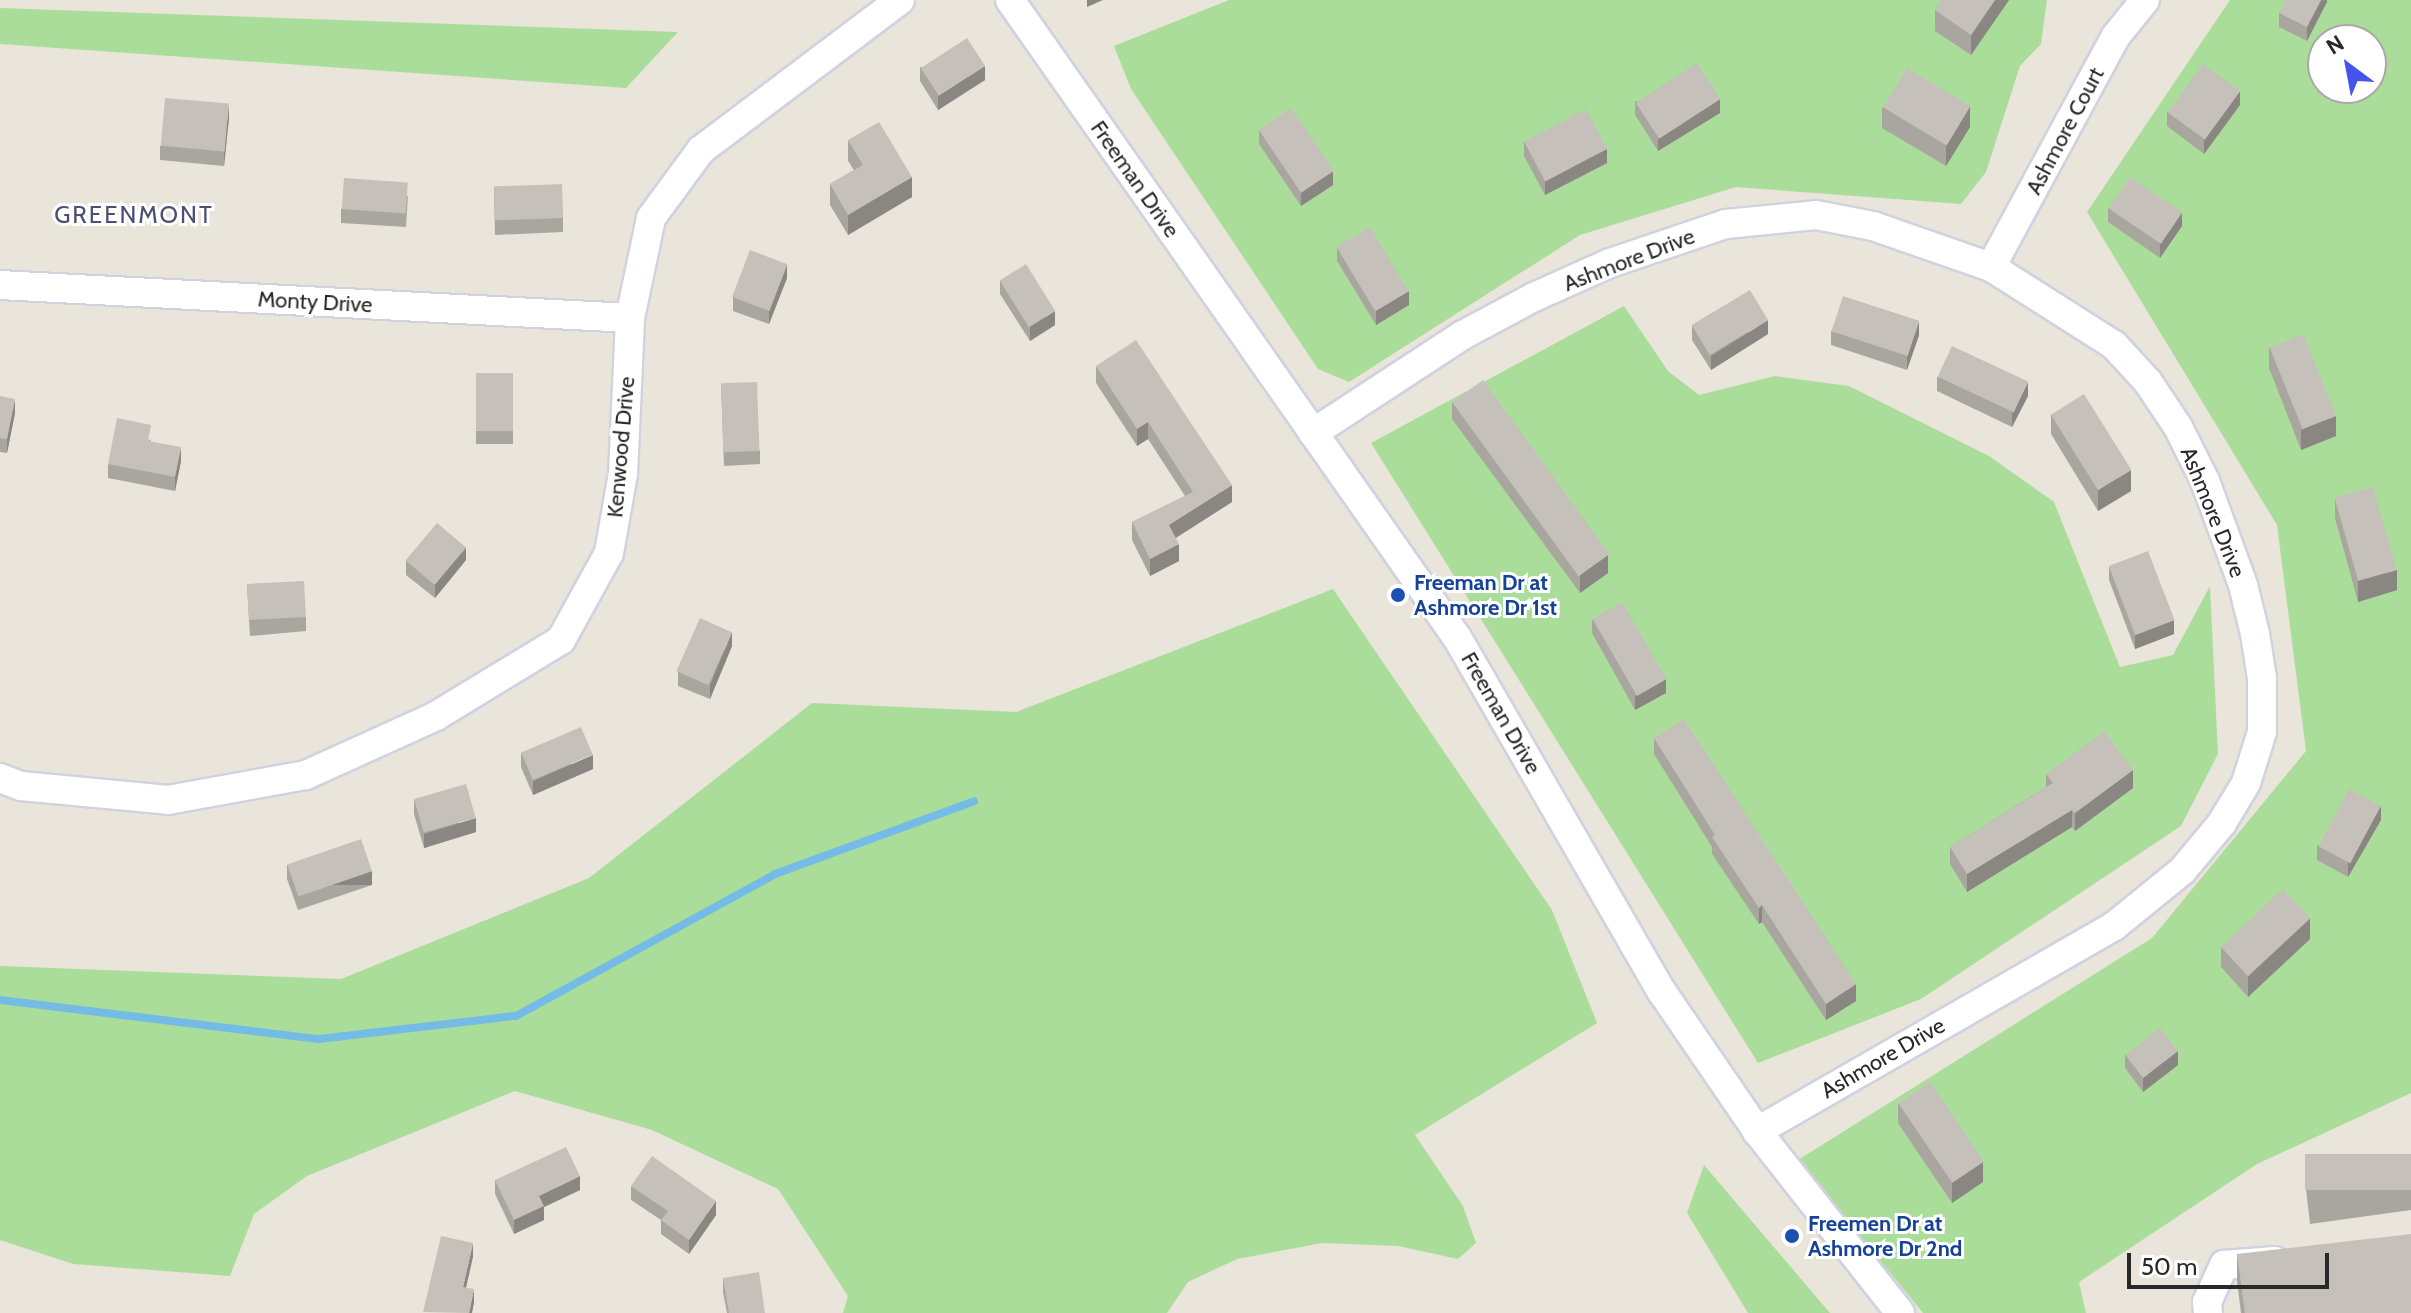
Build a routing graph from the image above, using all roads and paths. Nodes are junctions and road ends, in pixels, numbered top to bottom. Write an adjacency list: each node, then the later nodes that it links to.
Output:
1 (900, 0): 6 (street, Kenwood Drive)
2 (1010, 0): 7 (street, Freeman Drive)
3 (2145, 0): 4 (street, Ashmore Court)
4 (1991, 267): 7 (street, Ashmore Drive); 9 (street, Ashmore Drive)
5 (0, 285): 6 (street, Monty Drive)
6 (630, 318): 8 (street, Kenwood Drive)
7 (1313, 433): 9 (street, Freeman Drive)
8 (0, 778)
9 (1757, 1131): 11 (street, Freeman Drive)
10 (2295, 1258): 12 (street)
11 (1900, 1313)
12 (2208, 1313)

